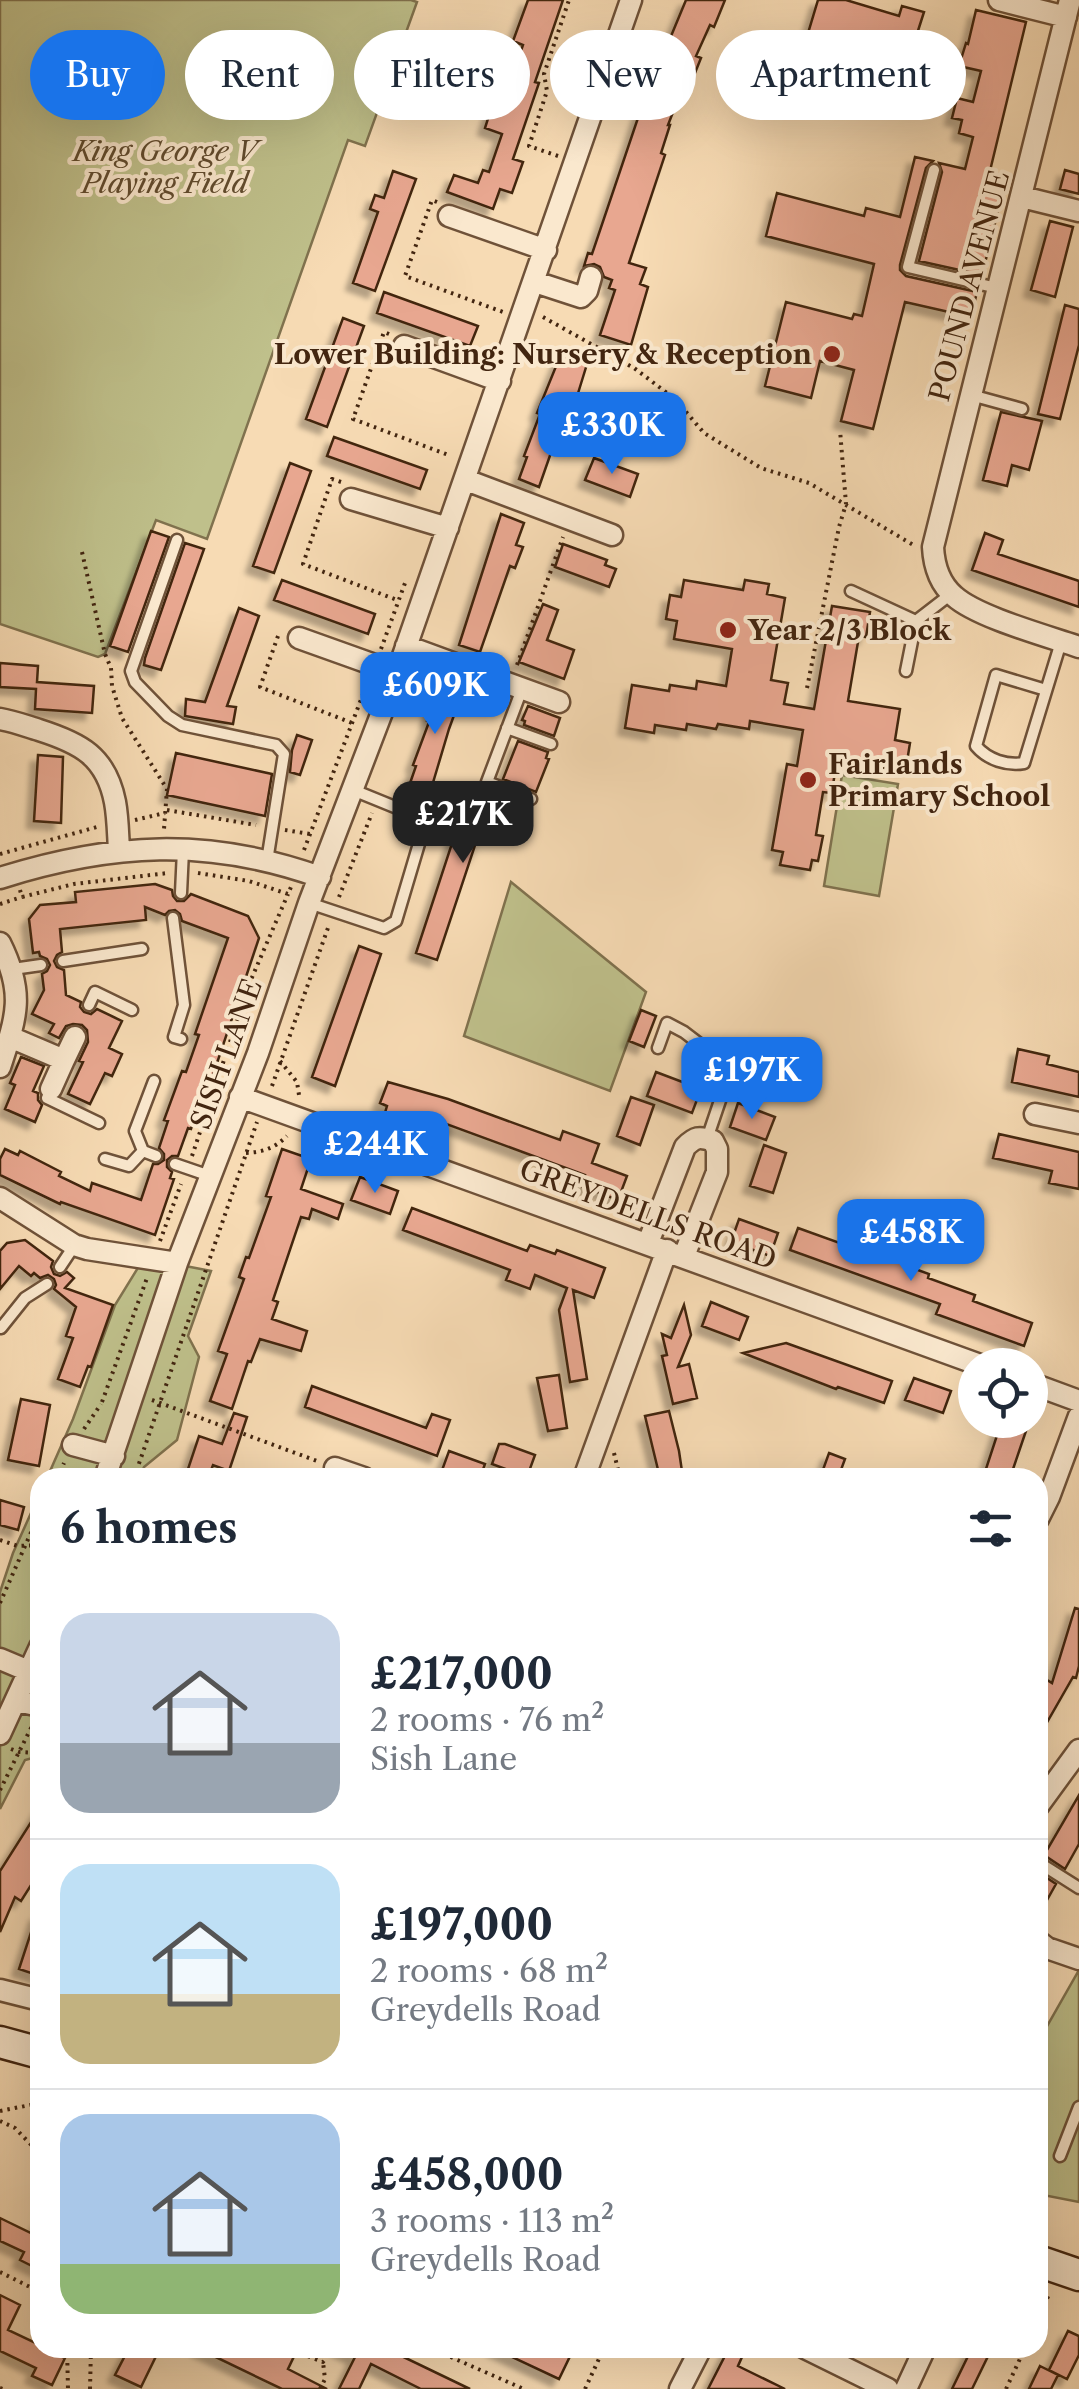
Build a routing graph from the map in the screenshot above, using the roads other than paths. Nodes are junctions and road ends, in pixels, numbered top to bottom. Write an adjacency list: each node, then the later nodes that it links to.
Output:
1 (631, 0): 8 (street, SISH LANE)
2 (998, 0): 3 (street)
3 (1068, 8): 5 (street, POUND AVENUE)
4 (934, 170): 11 (lane)
5 (1022, 197): 6 (street); 11 (street, POUND AVENUE)
6 (1079, 210)
7 (449, 216): 8 (street)
8 (546, 250): 10 (street, SISH LANE)
9 (591, 277): 10 (street)
10 (535, 282): 13 (street, SISH LANE)
11 (998, 288): 14 (street, POUND AVENUE)
12 (402, 342): 13 (street)
13 (500, 381): 16 (street, SISH LANE)
14 (970, 395): 15 (lane); 21 (street, POUND AVENUE)
15 (1022, 409)
16 (466, 480): 18 (street, SISH LANE); 19 (street)
17 (350, 492): 18 (street)
18 (448, 528): 26 (street, SISH LANE)
19 (612, 534)
20 (177, 540): 39 (lane)
21 (948, 590): 23 (lane); 25 (street)
22 (850, 591): 23 (lane)
23 (916, 622): 27 (lane)
24 (299, 638): 28 (street)
25 (1070, 644): 30 (lane)
26 (406, 646): 28 (street, SISH LANE); 29 (street)
27 (906, 671)
28 (397, 673): 35 (street, SISH LANE)
29 (516, 687): 31 (street); 33 (lane)
30 (1046, 690): 30 (lane)
31 (560, 702)
32 (0, 719): 38 (street)
33 (507, 728): 34 (lane); 36 (lane)
34 (551, 744)
35 (354, 790): 41 (street, SISH LANE); 43 (lane)
36 (531, 799)
37 (173, 849): 38 (street); 39 (street); 42 (lane)
38 (119, 850): 40 (street)
39 (267, 861): 41 (street)
40 (8, 876)
41 (320, 876): 43 (street, SISH LANE)
42 (180, 893)
43 (309, 903): 60 (street, SISH LANE)
44 (173, 918): 54 (lane)
45 (0, 942): 49 (street)
46 (142, 949): 47 (lane)
47 (63, 961)
48 (41, 965): 49 (lane)
49 (13, 969): 53 (street)
50 (89, 1005): 51 (lane)
51 (132, 1010)
52 (77, 1032): 56 (street)
53 (10, 1037): 56 (street); 57 (street)
54 (180, 1039)
55 (658, 1048): 64 (lane)
56 (64, 1060): 59 (street)
57 (0, 1067)
58 (154, 1081): 65 (lane)
59 (51, 1089): 62 (lane)
60 (240, 1096): 69 (street, SISH LANE); 72 (street, GREYDELLS ROAD)
61 (1034, 1114): 63 (street)
62 (99, 1122)
63 (1079, 1123)
64 (707, 1139): 72 (street); 72 (street)
65 (143, 1151): 66 (lane); 67 (lane)
66 (156, 1156)
67 (105, 1159)
68 (182, 1166): 69 (lane)
69 (210, 1176): 73 (street, SISH LANE)
70 (2, 1205): 71 (street)
71 (74, 1245): 73 (street); 74 (lane)
72 (666, 1250): 77 (street, GREYDELLS ROAD); 84 (street)
73 (178, 1264): 82 (street, SISH LANE)
74 (60, 1267)
75 (47, 1284): 76 (lane)
76 (2, 1328)
77 (958, 1357)
78 (1048, 1390): 79 (street)
79 (1079, 1401)
80 (1079, 1416): 85 (street)
81 (77, 1454): 82 (street)
82 (114, 1456): 83 (street, SISH LANE)
83 (110, 1468)
84 (588, 1468)
85 (1048, 1499)
86 (0, 1660): 87 (street)
87 (30, 1672): 88 (street)
88 (17, 1701): 89 (street); 90 (street)
89 (30, 1705)
90 (0, 1734)
91 (1079, 1750): 92 (street)
92 (1048, 1792)
93 (1048, 1868): 94 (lane)
94 (1079, 1888)
95 (1048, 1948): 96 (street)
96 (1079, 1958)
97 (0, 1990): 98 (street)
98 (30, 1998)
99 (0, 2042): 100 (street)
100 (30, 2050)
101 (1079, 2107): 102 (lane)
102 (1060, 2156)
103 (1048, 2264): 104 (street)
104 (1079, 2275)
105 (696, 2358): 108 (street)
106 (824, 2358): 109 (street)
107 (920, 2358): 110 (street)
108 (680, 2389)
109 (888, 2389)
110 (906, 2389)

